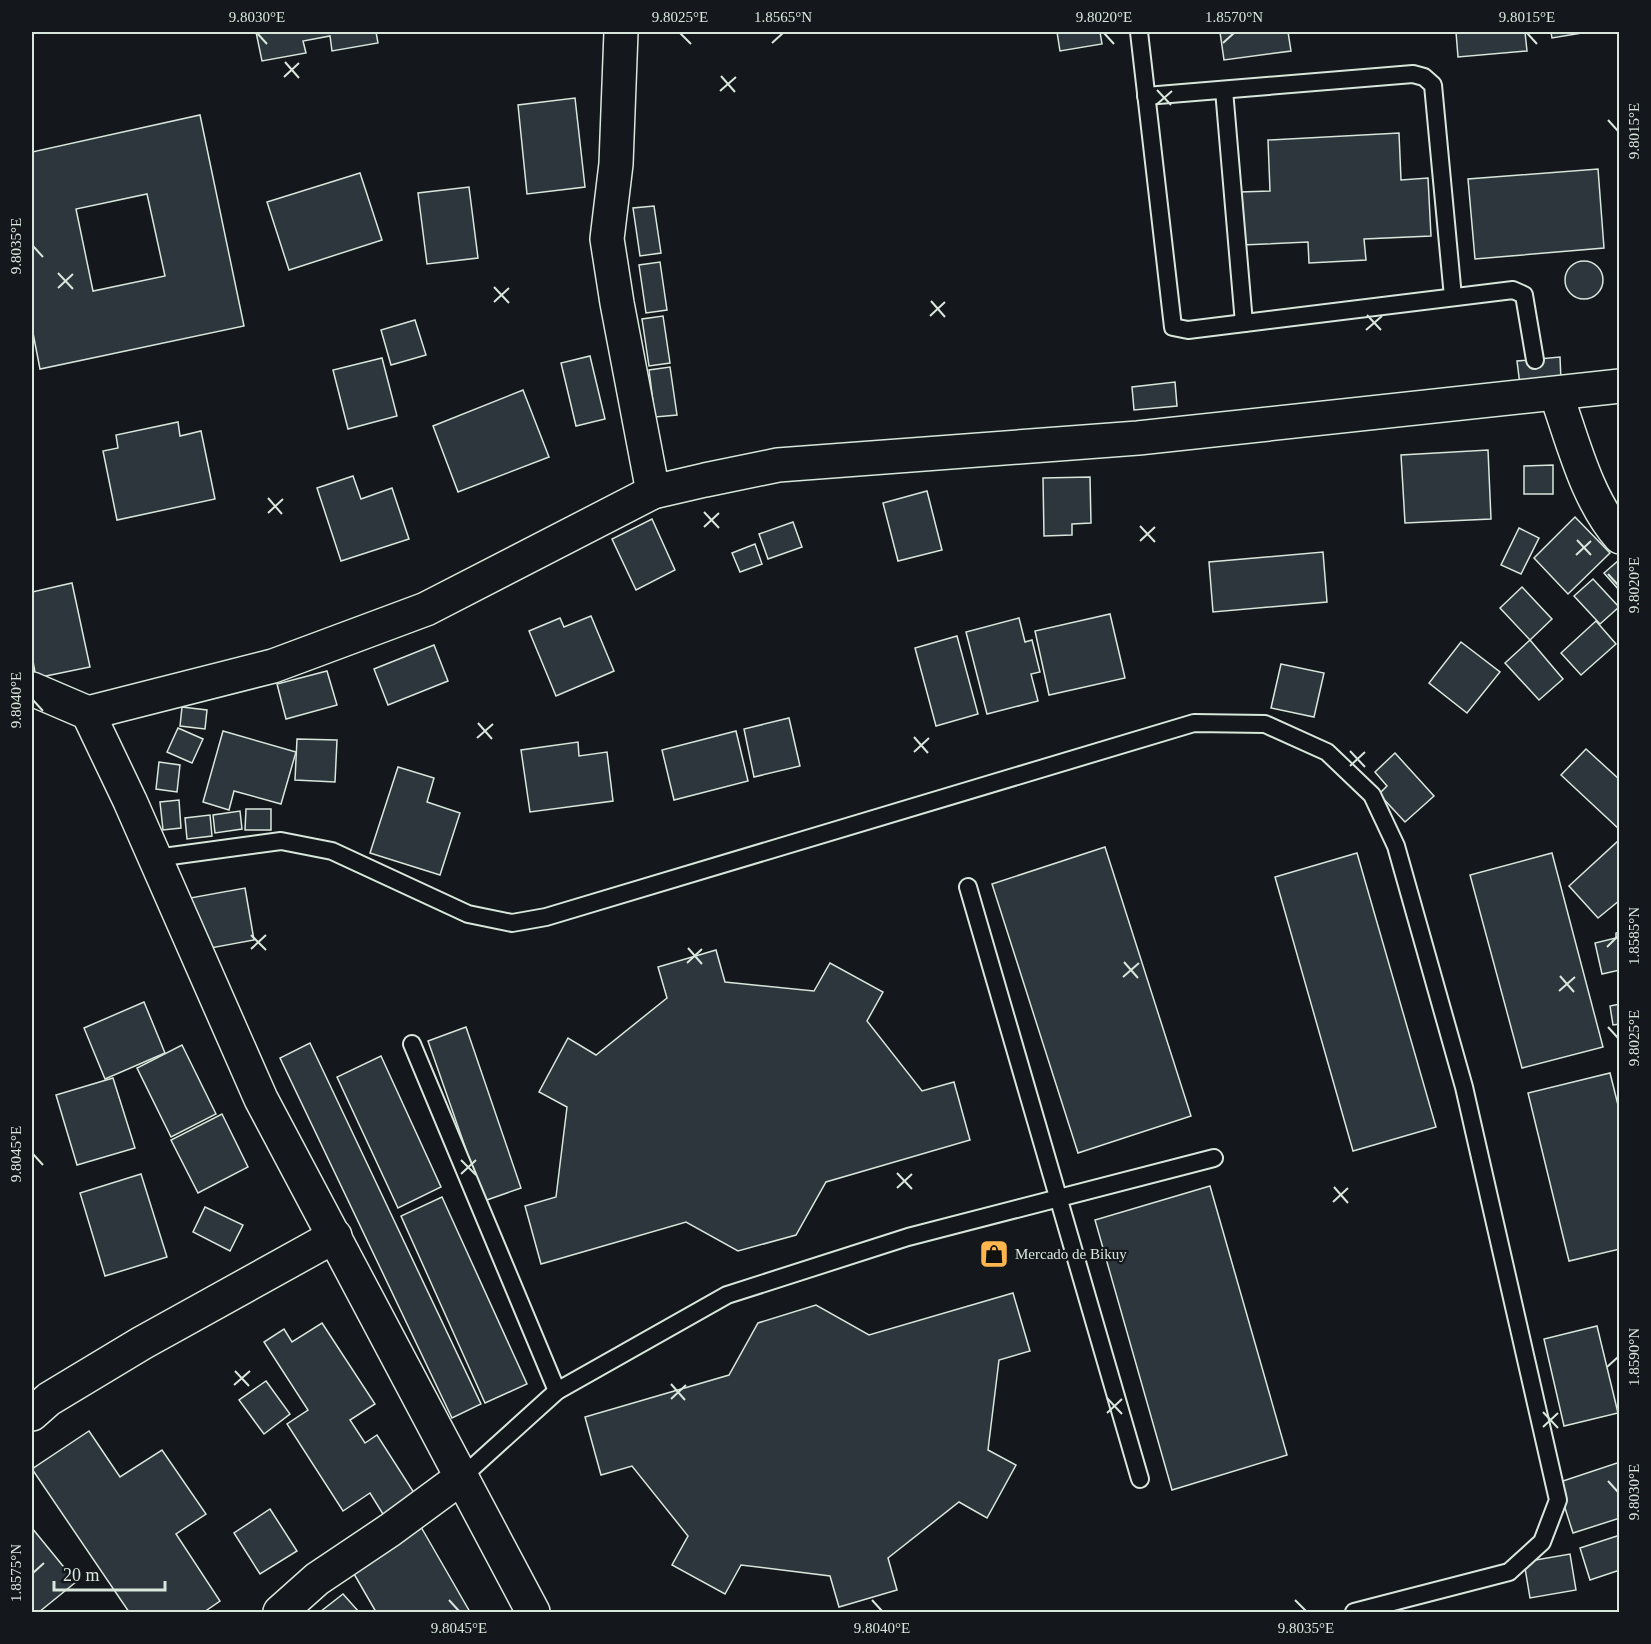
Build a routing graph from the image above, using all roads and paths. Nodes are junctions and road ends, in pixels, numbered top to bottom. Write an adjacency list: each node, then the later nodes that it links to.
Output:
1 (621, 32): 10 (street)
2 (1139, 32): 4 (lane)
3 (1224, 90): 4 (lane); 5 (lane); 6 (lane)
4 (1146, 96): 6 (lane)
5 (1453, 297): 6 (lane); 7 (lane)
6 (1244, 323)
7 (1534, 360)
8 (1620, 386): 9 (street)
9 (1544, 391): 10 (street); 11 (street)
10 (653, 492): 13 (street)
11 (1620, 537)
12 (32, 689): 13 (street)
13 (88, 713): 14 (street)
14 (156, 858): 19 (street); 26 (lane)
15 (968, 887): 18 (lane)
16 (412, 1044): 20 (lane)
17 (1214, 1158): 18 (lane)
18 (1059, 1198): 20 (lane); 23 (lane)
19 (335, 1236): 21 (street); 22 (street)
20 (557, 1391): 22 (lane)
21 (32, 1414)
22 (462, 1477): 24 (street); 25 (street)
23 (1140, 1479)
24 (280, 1612)
25 (533, 1612)
26 (1354, 1612)

